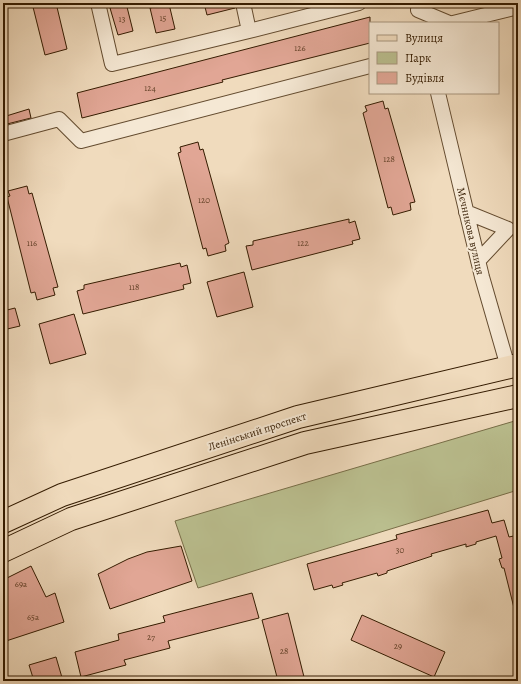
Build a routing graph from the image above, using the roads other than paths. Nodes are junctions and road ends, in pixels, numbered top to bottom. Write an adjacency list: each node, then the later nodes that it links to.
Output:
1 (98, 3): 8 (street)
2 (243, 3): 8 (street)
3 (359, 3): 8 (street)
4 (518, 7): 7 (street)
5 (418, 12): 6 (street)
6 (446, 22)
7 (457, 22)
8 (249, 31)
9 (369, 66): 11 (street)
10 (438, 94): 12 (street, Мєчникова вулиця)
11 (3, 134)
12 (466, 212): 13 (street); 14 (street, Мєчникова вулиця)
13 (513, 228): 14 (street)
14 (478, 261): 15 (street, Мєчникова вулиця)
15 (513, 366): 17 (main road, Ленінський проспект)
16 (518, 396): 18 (main road)
17 (3, 522)
18 (3, 551)

